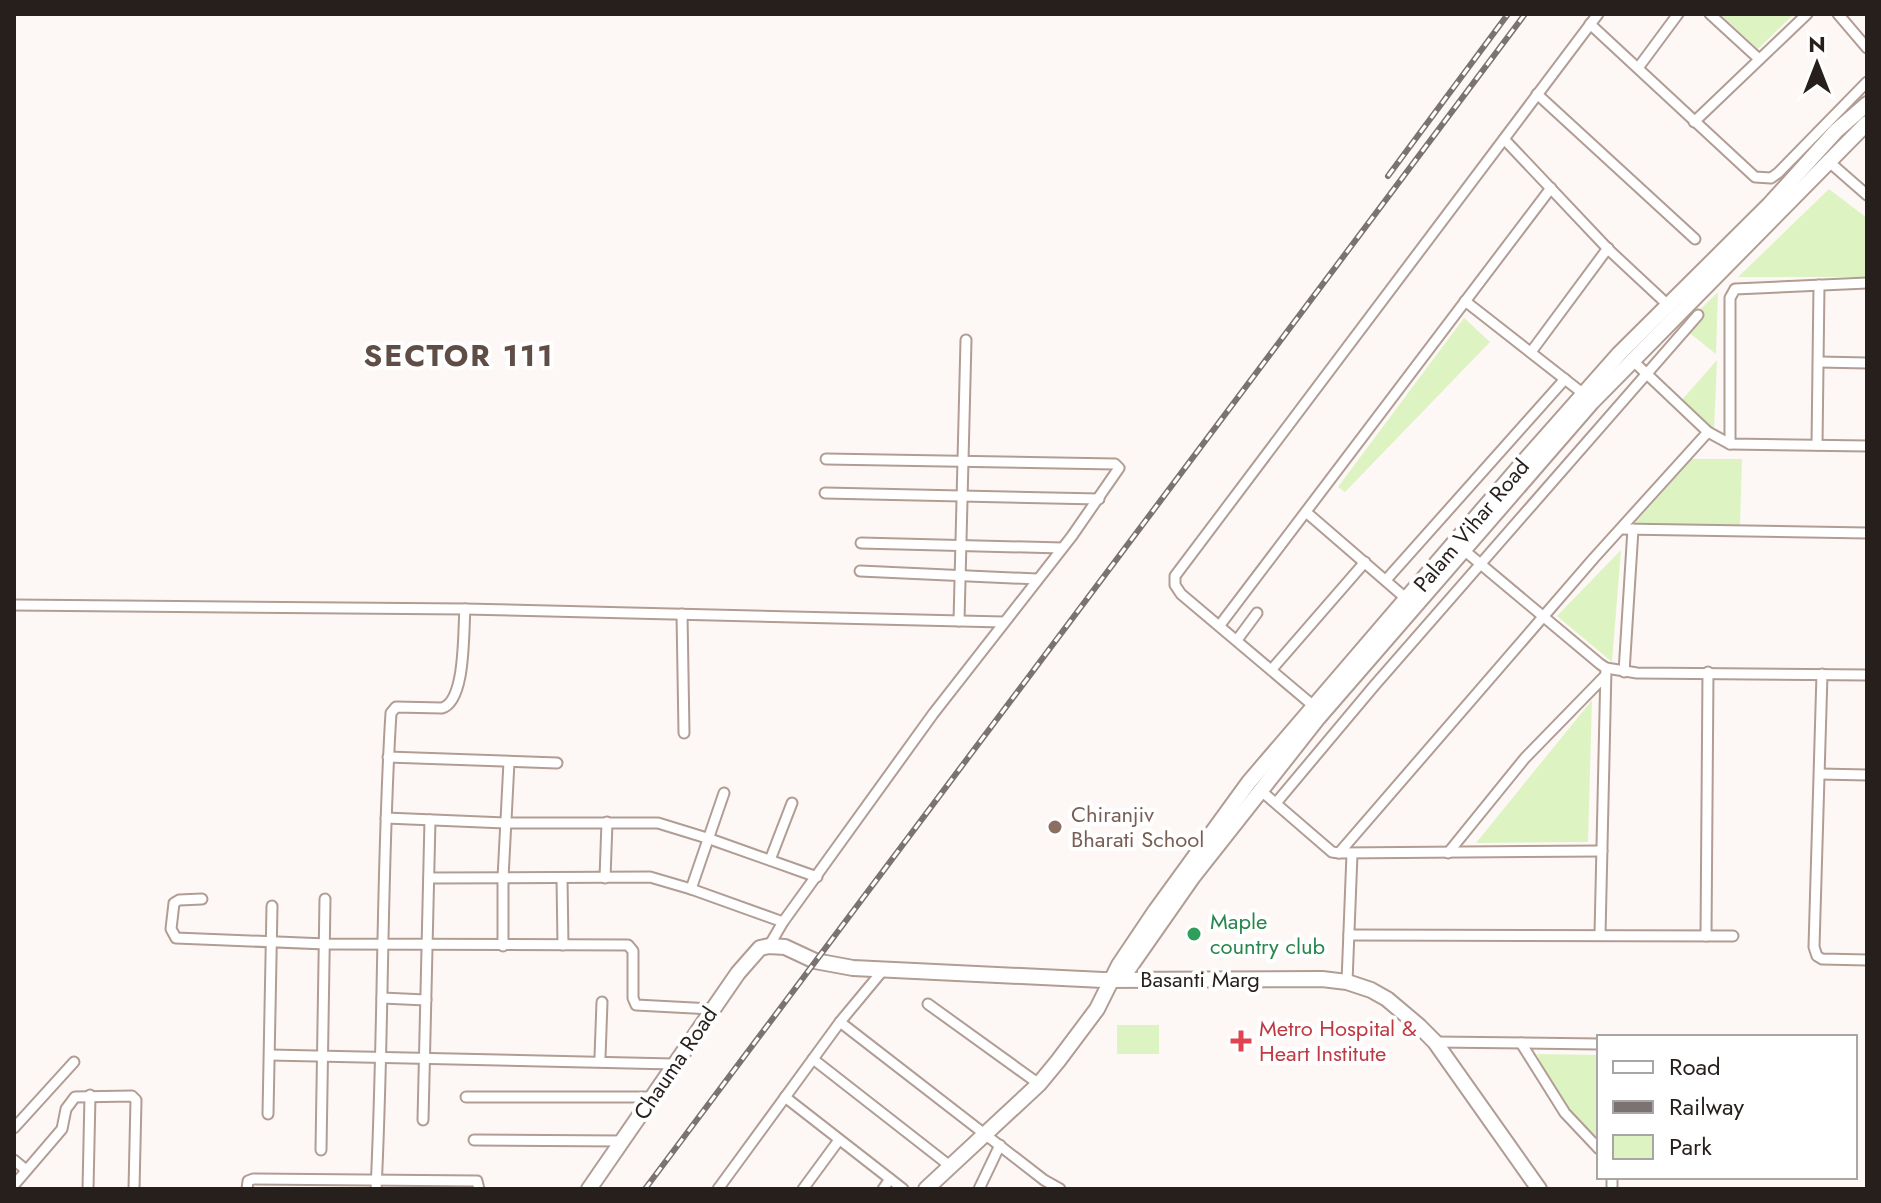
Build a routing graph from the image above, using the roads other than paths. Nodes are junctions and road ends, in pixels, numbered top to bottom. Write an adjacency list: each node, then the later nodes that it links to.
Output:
1 (1598, 14): 6 (street)
2 (1678, 14): 9 (street)
3 (1710, 14): 8 (street)
4 (1807, 14): 8 (street)
5 (1838, 14): 7 (street)
6 (1590, 24): 9 (street); 11 (street)
7 (1867, 48)
8 (1759, 59): 13 (street)
9 (1638, 68): 13 (street)
10 (1867, 82): 13 (street)
11 (1537, 94): 15 (street); 20 (street)
12 (1867, 104): 16 (street, Palam Vihar Road)
13 (1694, 122)
14 (1867, 123): 17 (street, Palam Vihar Road)
15 (1504, 139): 18 (street); 66 (street)
16 (1817, 151): 17 (street); 25 (street, Palam Vihar Road)
17 (1829, 162): 19 (street); 29 (street, Palam Vihar Road)
18 (1551, 188): 21 (street); 24 (street)
19 (1867, 195)
20 (1695, 239)
21 (1608, 248): 25 (street); 28 (street)
22 (1867, 283): 23 (street)
23 (1819, 285): 30 (street); 36 (street)
24 (1465, 301): 28 (street); 44 (street)
25 (1668, 305): 29 (street, Palam Vihar Road)
26 (1698, 315): 32 (street)
27 (966, 340): 40 (street)
28 (1531, 352): 33 (street)
29 (1627, 356): 32 (street); 34 (street, Palam Vihar Road)
30 (1819, 362): 31 (street); 37 (street)
31 (1867, 363)
32 (1644, 374): 35 (street); 53 (street)
33 (1565, 379): 34 (street); 57 (street)
34 (1588, 398): 51 (street, Palam Vihar Road); 58 (street, Palam Vihar Road)
35 (1708, 432): 36 (street); 45 (street)
36 (1730, 444): 37 (street)
37 (1817, 445): 38 (street)
38 (1867, 446)
39 (826, 459): 40 (street)
40 (964, 460): 42 (street); 43 (street)
41 (825, 493): 42 (street)
42 (963, 495): 43 (street); 49 (street)
43 (1099, 499): 50 (street)
44 (1306, 512): 52 (street); 66 (street)
45 (1621, 529): 46 (street); 63 (street)
46 (1633, 529): 47 (street); 70 (street)
47 (1867, 533)
48 (861, 543): 49 (street)
49 (961, 544): 50 (street); 55 (street)
50 (1062, 548): 56 (street)
51 (1465, 551): 53 (street); 58 (street, Palam Vihar Road)
52 (1365, 562): 57 (street); 68 (street)
53 (1481, 565): 63 (street); 84 (street)
54 (860, 571): 55 (street)
55 (960, 574): 56 (street); 64 (street)
56 (1037, 579): 65 (street)
57 (1386, 580): 58 (street)
58 (1412, 603): 74 (street, Palam Vihar Road)
59 (14, 605): 60 (street)
60 (465, 609): 62 (street); 76 (street)
61 (1257, 613): 67 (street)
62 (682, 614): 64 (street); 75 (street)
63 (1541, 618): 69 (street); 91 (street)
64 (959, 621): 65 (street)
65 (1003, 622): 95 (street)
66 (1220, 625): 67 (street)
67 (1237, 640): 68 (street)
68 (1272, 669): 74 (street)
69 (1605, 672): 70 (street); 90 (street); 92 (street)
70 (1624, 672): 71 (street)
71 (1708, 672): 72 (street); 107 (street)
72 (1822, 674): 73 (street); 79 (street)
73 (1867, 675)
74 (1318, 709): 81 (street, Palam Vihar Road); 118 (street, Palam Vihar Road)
75 (684, 733)
76 (388, 757): 77 (street); 85 (street)
77 (509, 762): 78 (street); 88 (street)
78 (557, 763)
79 (1820, 774): 80 (street); 116 (street)
80 (1867, 775)
81 (1259, 789): 84 (street); 118 (street, Palam Vihar Road)
82 (724, 793): 89 (street)
83 (792, 803): 94 (street)
84 (1276, 803): 91 (street)
85 (386, 818): 86 (street); 111 (street)
86 (430, 820): 88 (street); 96 (street)
87 (607, 822): 88 (street); 89 (street); 99 (street)
88 (505, 823): 97 (street)
89 (710, 839): 94 (street); 100 (street)
90 (1602, 851): 92 (street); 106 (street)
91 (1339, 853): 93 (street)
92 (1448, 853): 93 (street)
93 (1352, 854): 105 (street)
94 (770, 860): 95 (street)
95 (817, 877): 104 (street)
96 (429, 878): 97 (street); 112 (street)
97 (503, 878): 98 (street); 114 (street)
98 (562, 878): 99 (street); 113 (street)
99 (605, 878): 100 (street)
100 (691, 889): 104 (street)
101 (202, 899): 109 (street)
102 (325, 899): 110 (street)
103 (272, 906): 109 (street)
104 (783, 922): 115 (street)
105 (1349, 935): 106 (street); 119 (street)
106 (1600, 935): 107 (street)
107 (1706, 936): 108 (street)
108 (1733, 936)
109 (272, 942): 110 (street); 129 (street)
110 (326, 944): 111 (street); 130 (street)
111 (382, 944): 112 (street); 120 (street)
112 (427, 945): 114 (street); 121 (street)
113 (563, 945): 114 (street); 124 (street)
114 (503, 946)
115 (769, 946): 117 (street, Basanti Marg); 124 (street, Chauma Road)
116 (1867, 960)
117 (884, 969): 118 (street, Basanti Marg); 125 (street)
118 (1114, 979): 119 (street, Basanti Marg); 138 (street, Palam Vihar Road)
119 (1347, 982): 126 (street, Basanti Marg)
120 (382, 998): 121 (street); 133 (street)
121 (426, 1000): 135 (street)
122 (602, 1002): 132 (street)
123 (928, 1004): 138 (street)
124 (712, 1009): 137 (street, Chauma Road)
125 (840, 1022): 134 (street); 146 (street)
126 (1435, 1042): 127 (street); 172 (street, Basanti Marg)
127 (1521, 1043): 128 (street); 151 (street)
128 (1597, 1044)
129 (270, 1055): 130 (street); 143 (street)
130 (325, 1057): 133 (street); 152 (street)
131 (614, 1057): 132 (street)
132 (594, 1058): 135 (street); 137 (street)
133 (381, 1059): 135 (street); 159 (street)
134 (813, 1059): 142 (street); 154 (street)
135 (425, 1060): 144 (street)
136 (74, 1062): 145 (street)
137 (673, 1064): 141 (street, Chauma Road)
138 (1039, 1084): 146 (street, Palam Vihar Road)
139 (90, 1095): 155 (street); 160 (street); 161 (street)
140 (466, 1097): 141 (street)
141 (651, 1097): 149 (street, Chauma Road)
142 (785, 1097): 148 (street); 165 (street)
143 (268, 1114)
144 (423, 1120)
145 (14, 1128)
146 (986, 1134): 150 (street); 154 (street, Palam Vihar Road)
147 (474, 1140): 149 (street)
148 (839, 1140): 156 (street); 166 (street)
149 (622, 1141): 164 (street, Chauma Road)
150 (1000, 1145): 170 (street); 171 (street)
151 (1597, 1147)
152 (321, 1150)
153 (14, 1160): 155 (street)
154 (950, 1166): 169 (street, Palam Vihar Road)
155 (26, 1170): 157 (street)
156 (890, 1179): 167 (street); 168 (street)
157 (15, 1180)
158 (300, 1184): 159 (street); 162 (street)
159 (376, 1185): 163 (street)
160 (88, 1189)
161 (134, 1189)
162 (247, 1189)
163 (479, 1189)
164 (589, 1189)
165 (718, 1189)
166 (803, 1189)
167 (883, 1189)
168 (903, 1189)
169 (926, 1189)
170 (979, 1189)
171 (1060, 1189)
172 (1539, 1189)

